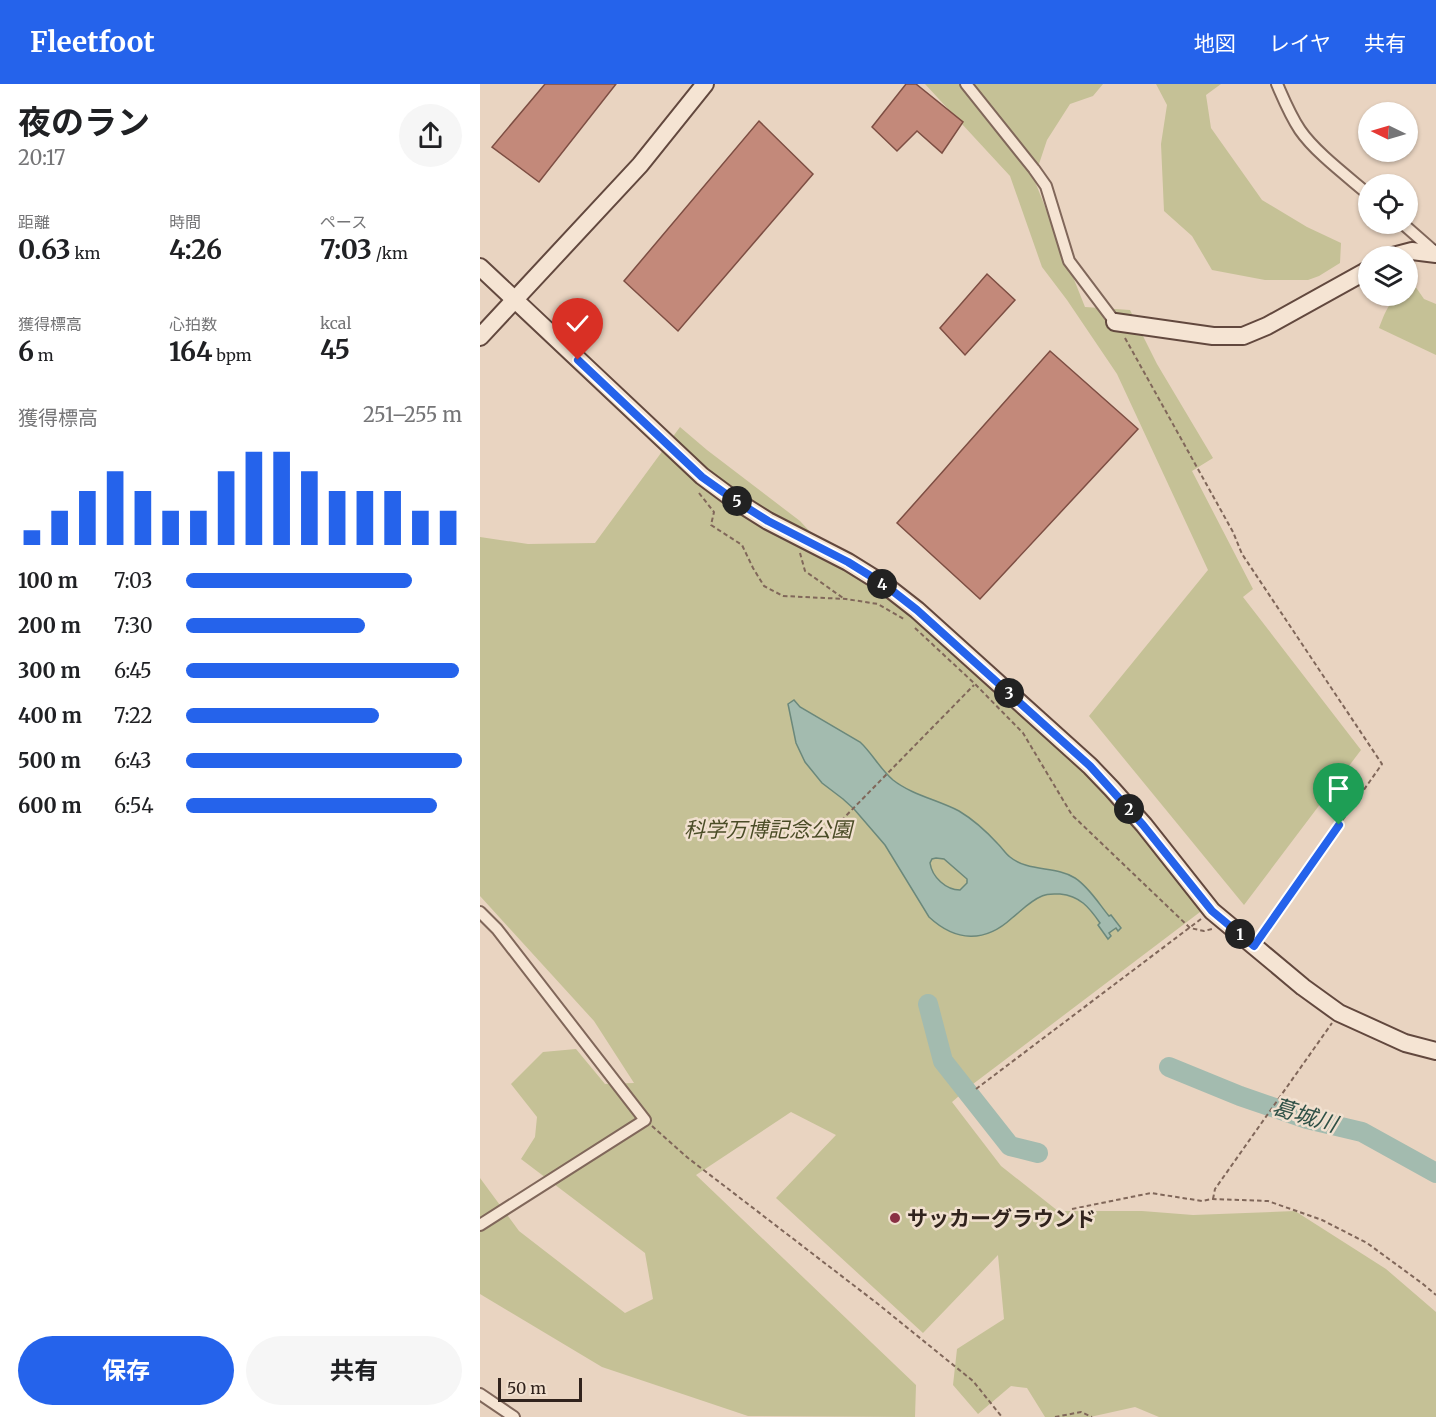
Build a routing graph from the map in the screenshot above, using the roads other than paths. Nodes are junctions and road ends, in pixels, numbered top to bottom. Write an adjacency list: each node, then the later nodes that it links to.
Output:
1 (705, 84): 10 (street)
2 (966, 84): 11 (street)
3 (1277, 84): 4 (street)
4 (1358, 185)
5 (1414, 234): 7 (street)
6 (1418, 252): 7 (street)
7 (1436, 253)
8 (480, 267): 10 (street)
9 (1358, 276): 11 (street)
10 (515, 299): 12 (street); 14 (street)
11 (1115, 322)
12 (480, 337)
13 (480, 912): 15 (street)
14 (1436, 1051)
15 (480, 1225)
16 (480, 1394): 17 (street)
17 (514, 1417)

